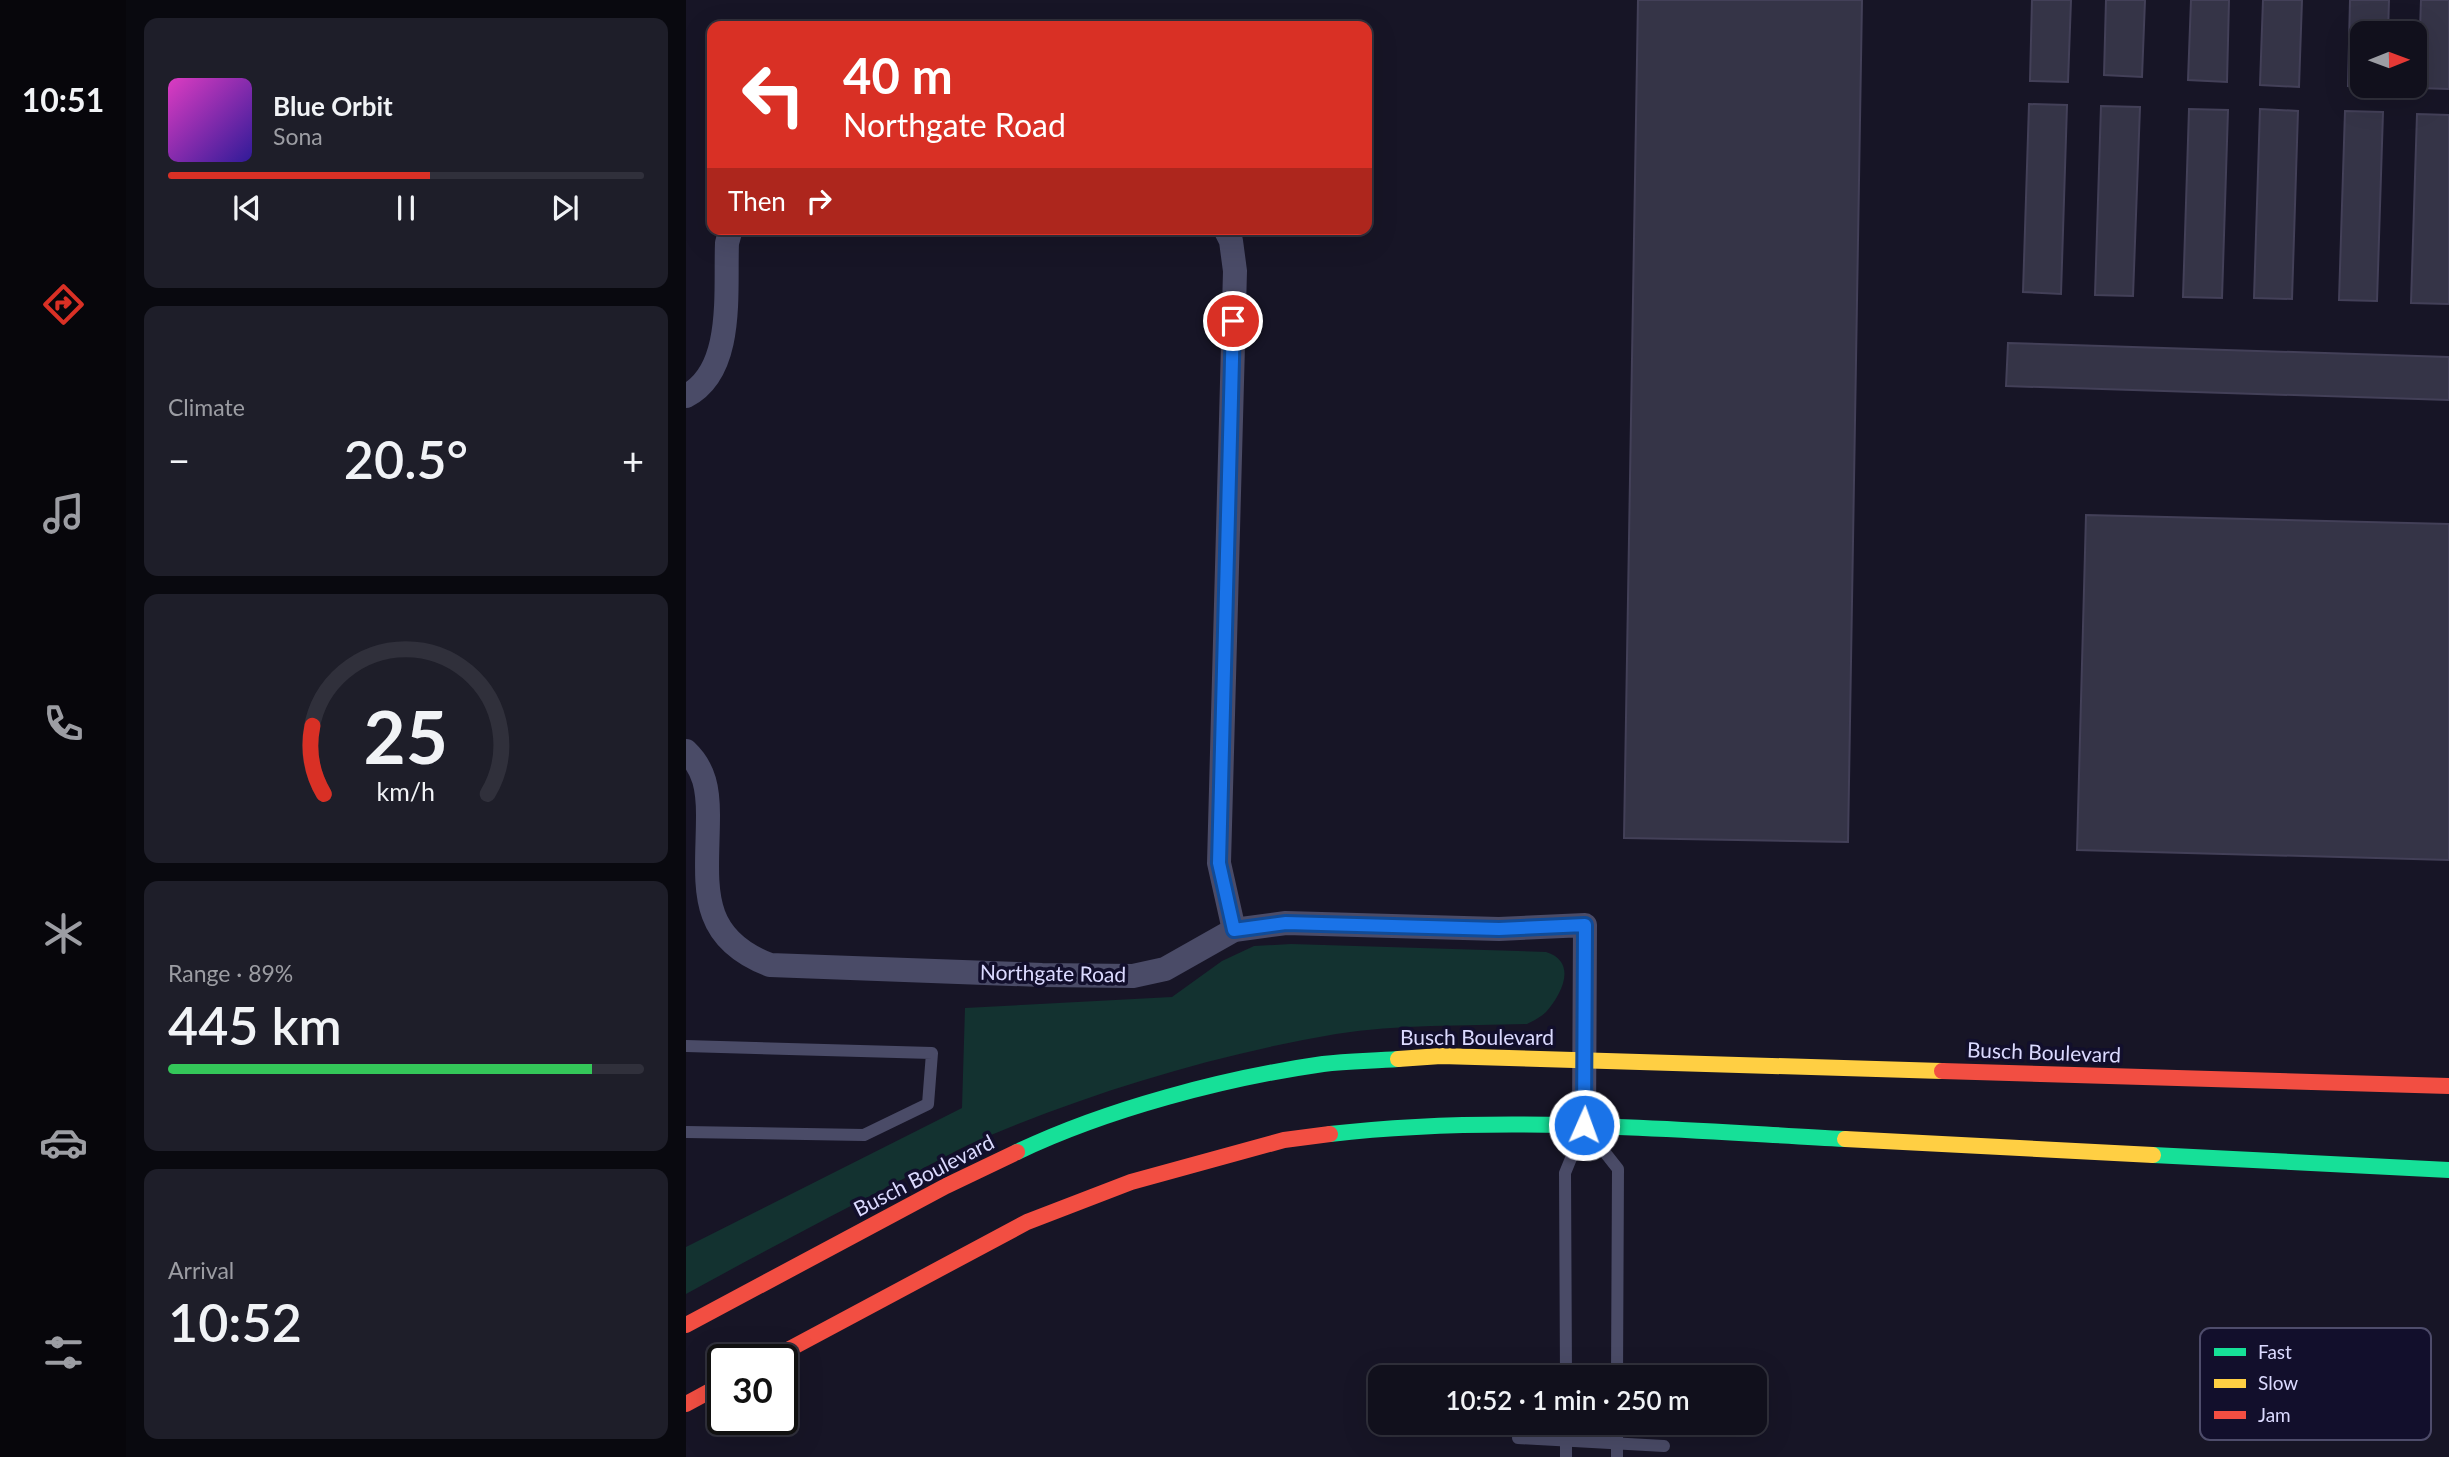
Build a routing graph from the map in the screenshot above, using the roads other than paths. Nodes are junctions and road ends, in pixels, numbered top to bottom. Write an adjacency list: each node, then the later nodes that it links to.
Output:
1 (730, 235): 3 (street)
2 (1228, 235): 5 (street)
3 (686, 396)
4 (686, 751): 5 (street, Northgate Road)
5 (1234, 930): 7 (street, Northgate Road)
6 (686, 1046): 10 (lane)
7 (1586, 1059): 8 (main road, Busch Boulevard); 9 (street, Northgate Road); 12 (main road, Busch Boulevard)
8 (2449, 1086)
9 (1584, 1125): 11 (main road); 13 (main road); 14 (lane); 15 (lane)
10 (686, 1132)
11 (2449, 1170)
12 (686, 1325)
13 (798, 1344)
14 (1566, 1365)
15 (1617, 1365)
16 (707, 1393): 17 (main road)
17 (686, 1404)
18 (1566, 1435): 21 (lane)
19 (1617, 1435): 22 (lane)
20 (1518, 1438): 21 (lane)
21 (1566, 1441): 22 (lane); 24 (lane)
22 (1617, 1443): 23 (lane); 25 (lane)
23 (1664, 1446)
24 (1566, 1457)
25 (1616, 1457)

